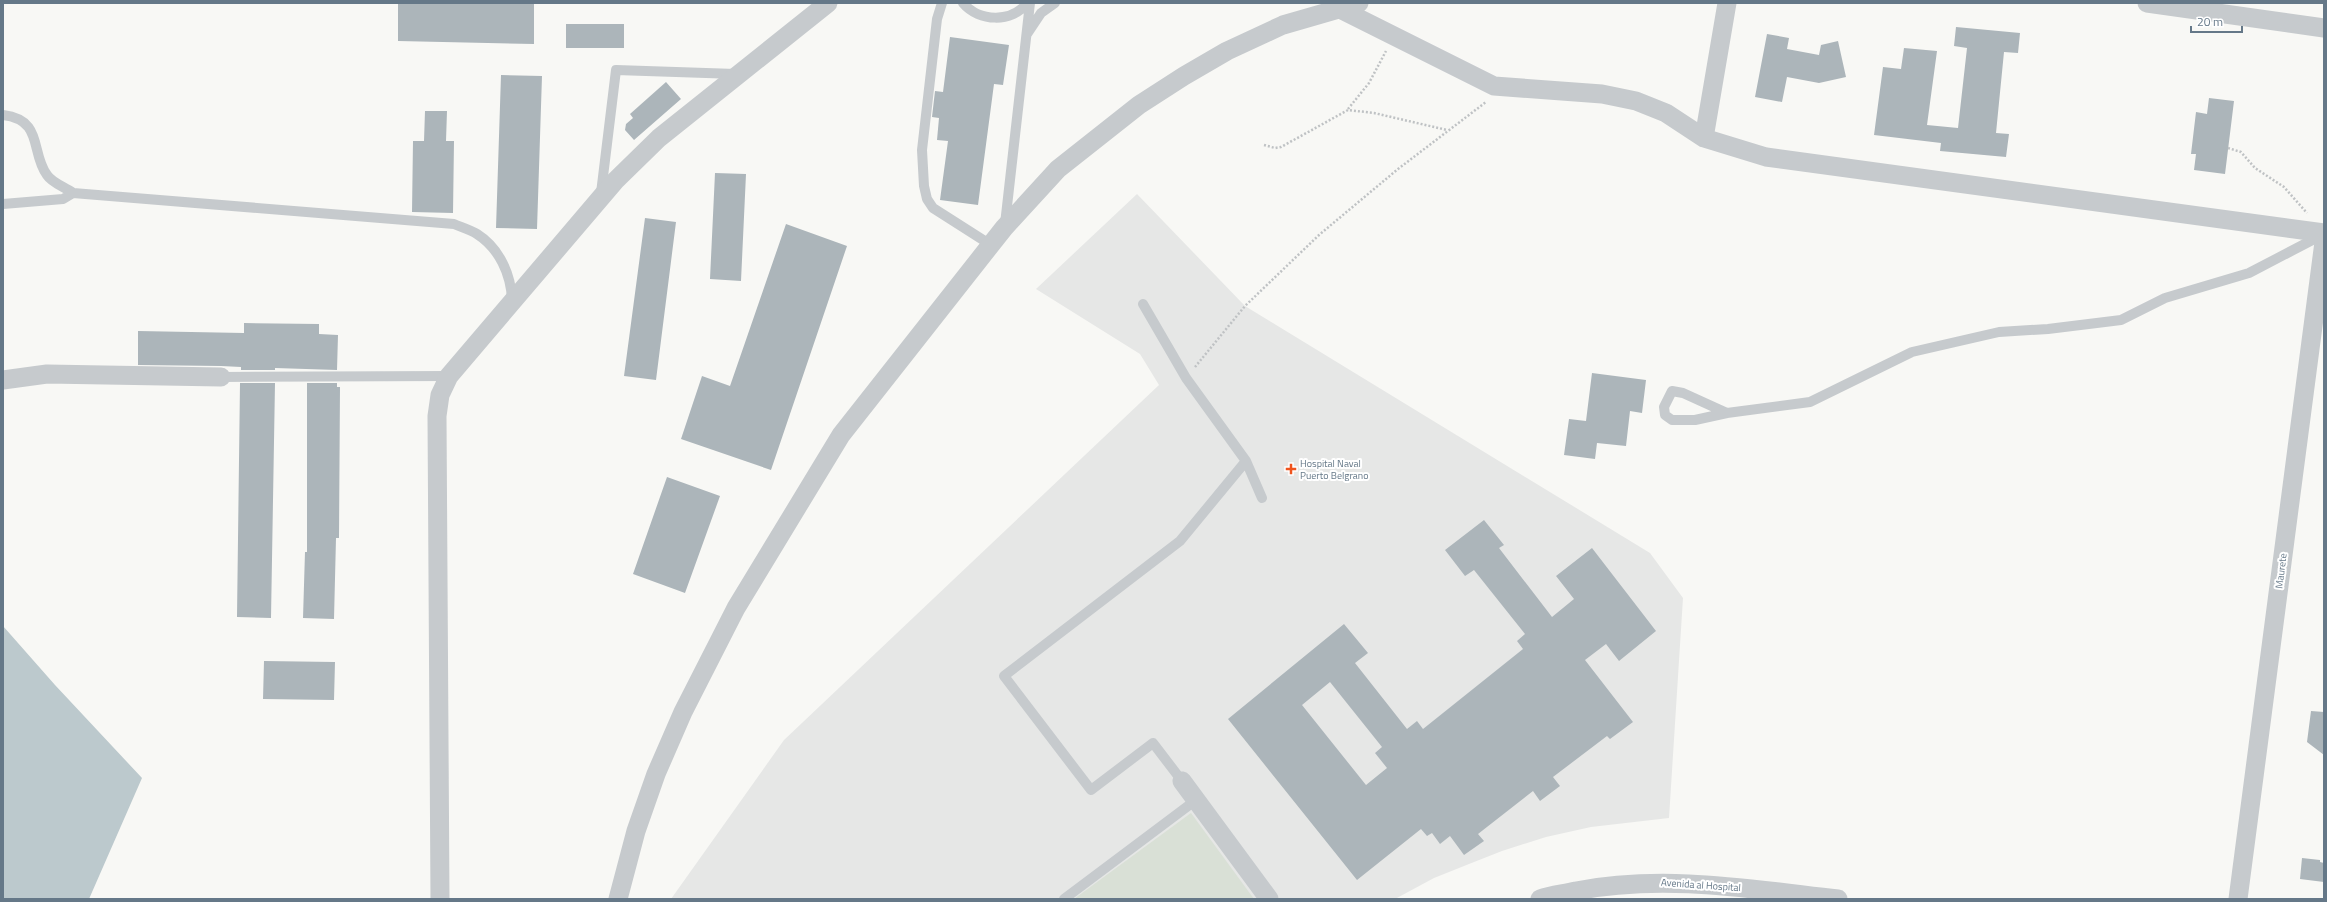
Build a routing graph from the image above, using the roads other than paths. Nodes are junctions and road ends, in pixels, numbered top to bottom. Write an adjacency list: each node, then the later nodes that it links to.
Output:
1 (828, 3): 12 (street)
2 (942, 3): 21 (lane)
3 (963, 3): 4 (lane)
4 (1028, 3): 11 (lane)
5 (1055, 3): 11 (lane)
6 (1359, 3): 9 (street)
7 (1726, 3): 14 (street)
8 (2147, 3): 10 (street)
9 (1338, 8): 14 (street); 18 (street)
10 (2324, 28)
11 (1026, 36): 18 (lane)
12 (739, 74): 16 (street); 16 (lane)
13 (3, 115): 15 (lane)
14 (1704, 138): 19 (street)
15 (73, 193): 17 (lane); 22 (lane)
16 (601, 197): 22 (street)
17 (3, 204)
18 (1004, 228): 21 (street)
19 (2324, 233): 27 (lane)
20 (2324, 242): 39 (street, Maurete)
21 (991, 245): 34 (street)
22 (512, 303): 24 (street)
23 (1143, 304): 28 (lane)
24 (449, 376): 25 (lane); 33 (street)
25 (221, 377): 26 (street)
26 (3, 380)
27 (1727, 413): 27 (lane)
28 (1246, 461): 29 (lane); 30 (lane)
29 (1262, 498)
30 (1182, 781): 31 (street)
31 (1196, 800): 32 (street); 35 (lane)
32 (1266, 895): 36 (street)
33 (440, 899)
34 (618, 899)
35 (1064, 899)
36 (1283, 899)
37 (1540, 899): 38 (street, Avenida al Hospital)
38 (1838, 899)
39 (2238, 899)

